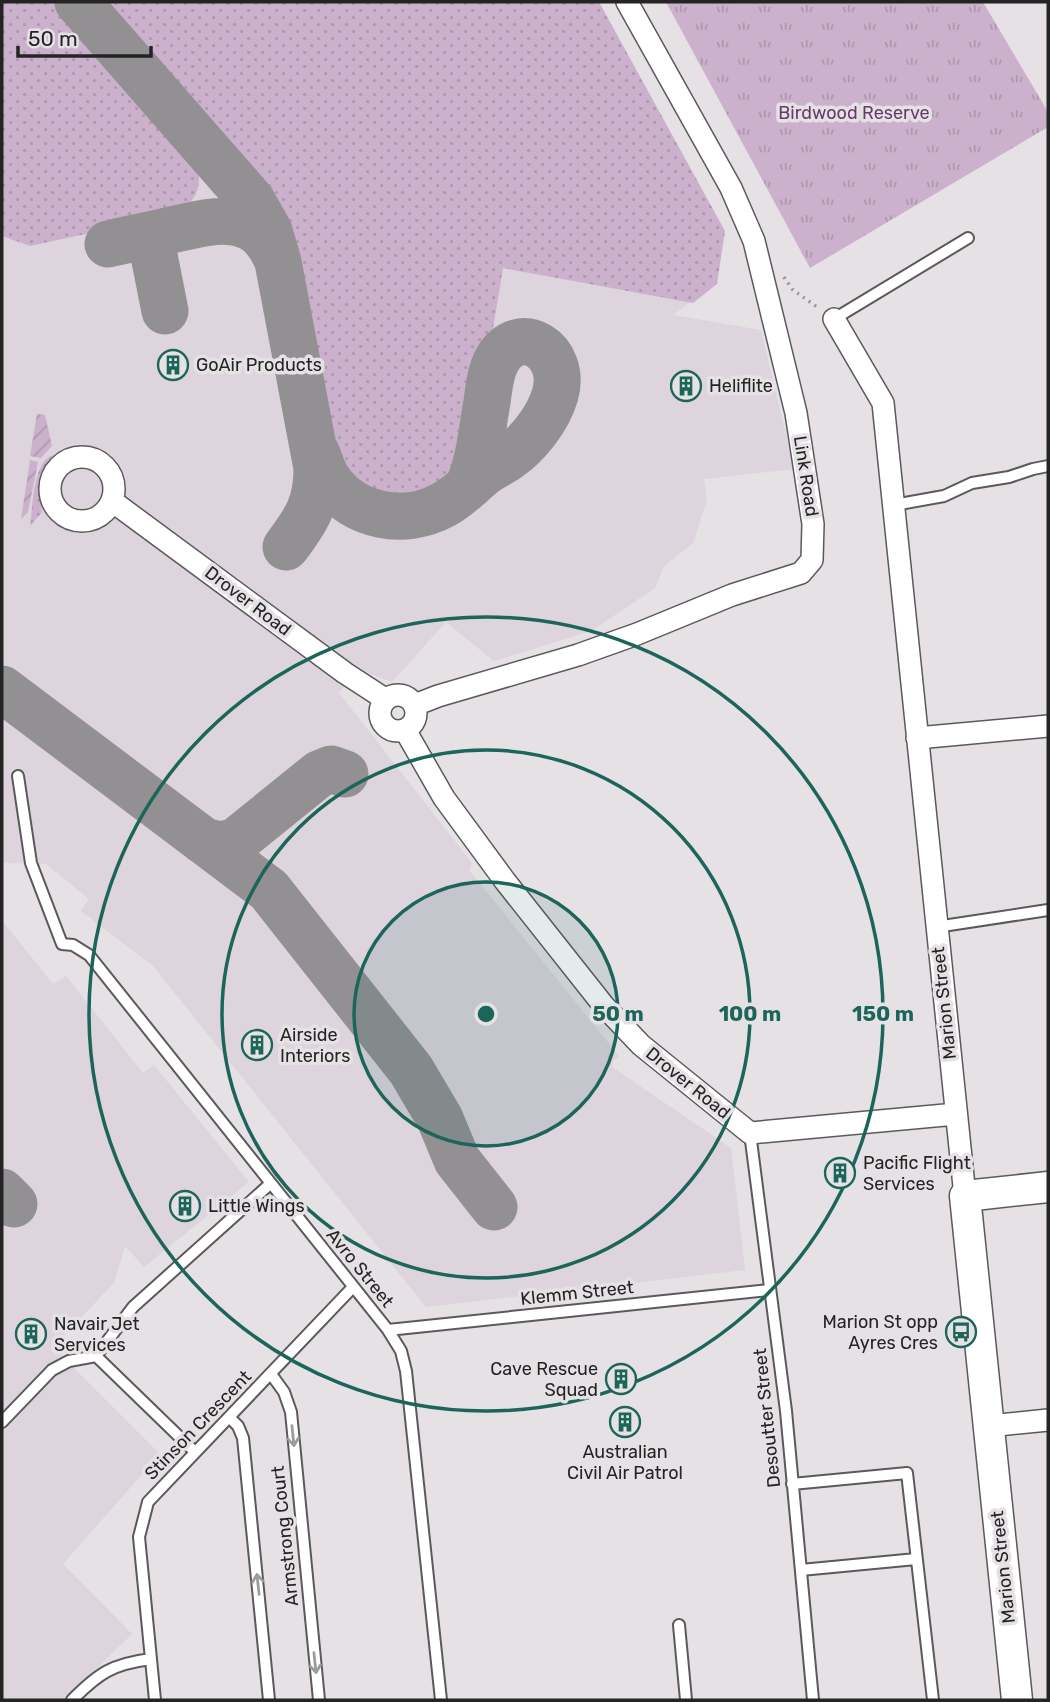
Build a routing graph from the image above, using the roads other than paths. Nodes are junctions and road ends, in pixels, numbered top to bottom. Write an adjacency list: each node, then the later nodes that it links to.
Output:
1 (627, 2): 8 (street, Link Road)
2 (968, 238): 3 (lane)
3 (834, 319): 6 (street, Marion Street)
4 (1048, 466): 6 (lane)
5 (112, 500): 7 (street, Drover Road)
6 (894, 505): 11 (street, Marion Street)
7 (386, 699): 8 (street); 10 (street)
8 (415, 705): 10 (street)
9 (1048, 726): 11 (street)
10 (405, 730): 16 (street, Drover Road)
11 (917, 738): 14 (street, Marion Street)
12 (18, 776): 17 (lane, Avro Street)
13 (1048, 910): 14 (lane)
14 (936, 927): 15 (street, Marion Street)
15 (956, 1114): 16 (street); 19 (street, Marion Street)
16 (750, 1133): 21 (lane, Desoutter Street)
17 (270, 1184): 20 (lane, Avro Street); 23 (lane)
18 (1048, 1187): 19 (main road)
19 (965, 1196): 28 (main road, Marion Street)
20 (353, 1287): 22 (lane, Avro Street); 24 (lane, Stinson Crescent)
21 (769, 1290): 22 (lane, Klemm Street); 30 (lane, Desoutter Street)
22 (388, 1330): 39 (lane, Avro Street)
23 (96, 1356): 27 (lane); 29 (lane)
24 (271, 1374): 25 (lane, Stinson Crescent); 38 (lane, Armstrong Court, one-way to 38)
25 (229, 1417): 29 (lane, Stinson Crescent); 37 (lane, Armstrong Court, one-way to 25)
26 (1048, 1420): 28 (street)
27 (2, 1422)
28 (989, 1426): 43 (main road, Marion Street)
29 (195, 1452): 34 (lane, Stinson Crescent)
30 (792, 1484): 31 (lane); 32 (lane, Desoutter Street)
31 (916, 1559): 32 (lane); 42 (lane)
32 (800, 1570): 41 (lane, Desoutter Street)
33 (679, 1625): 40 (lane)
34 (150, 1659): 35 (lane); 36 (lane, Stinson Crescent)
35 (72, 1700)
36 (155, 1700)
37 (270, 1700)
38 (319, 1700)
39 (441, 1700)
40 (685, 1700)
41 (813, 1700)
42 (933, 1700)
43 (1017, 1700)

